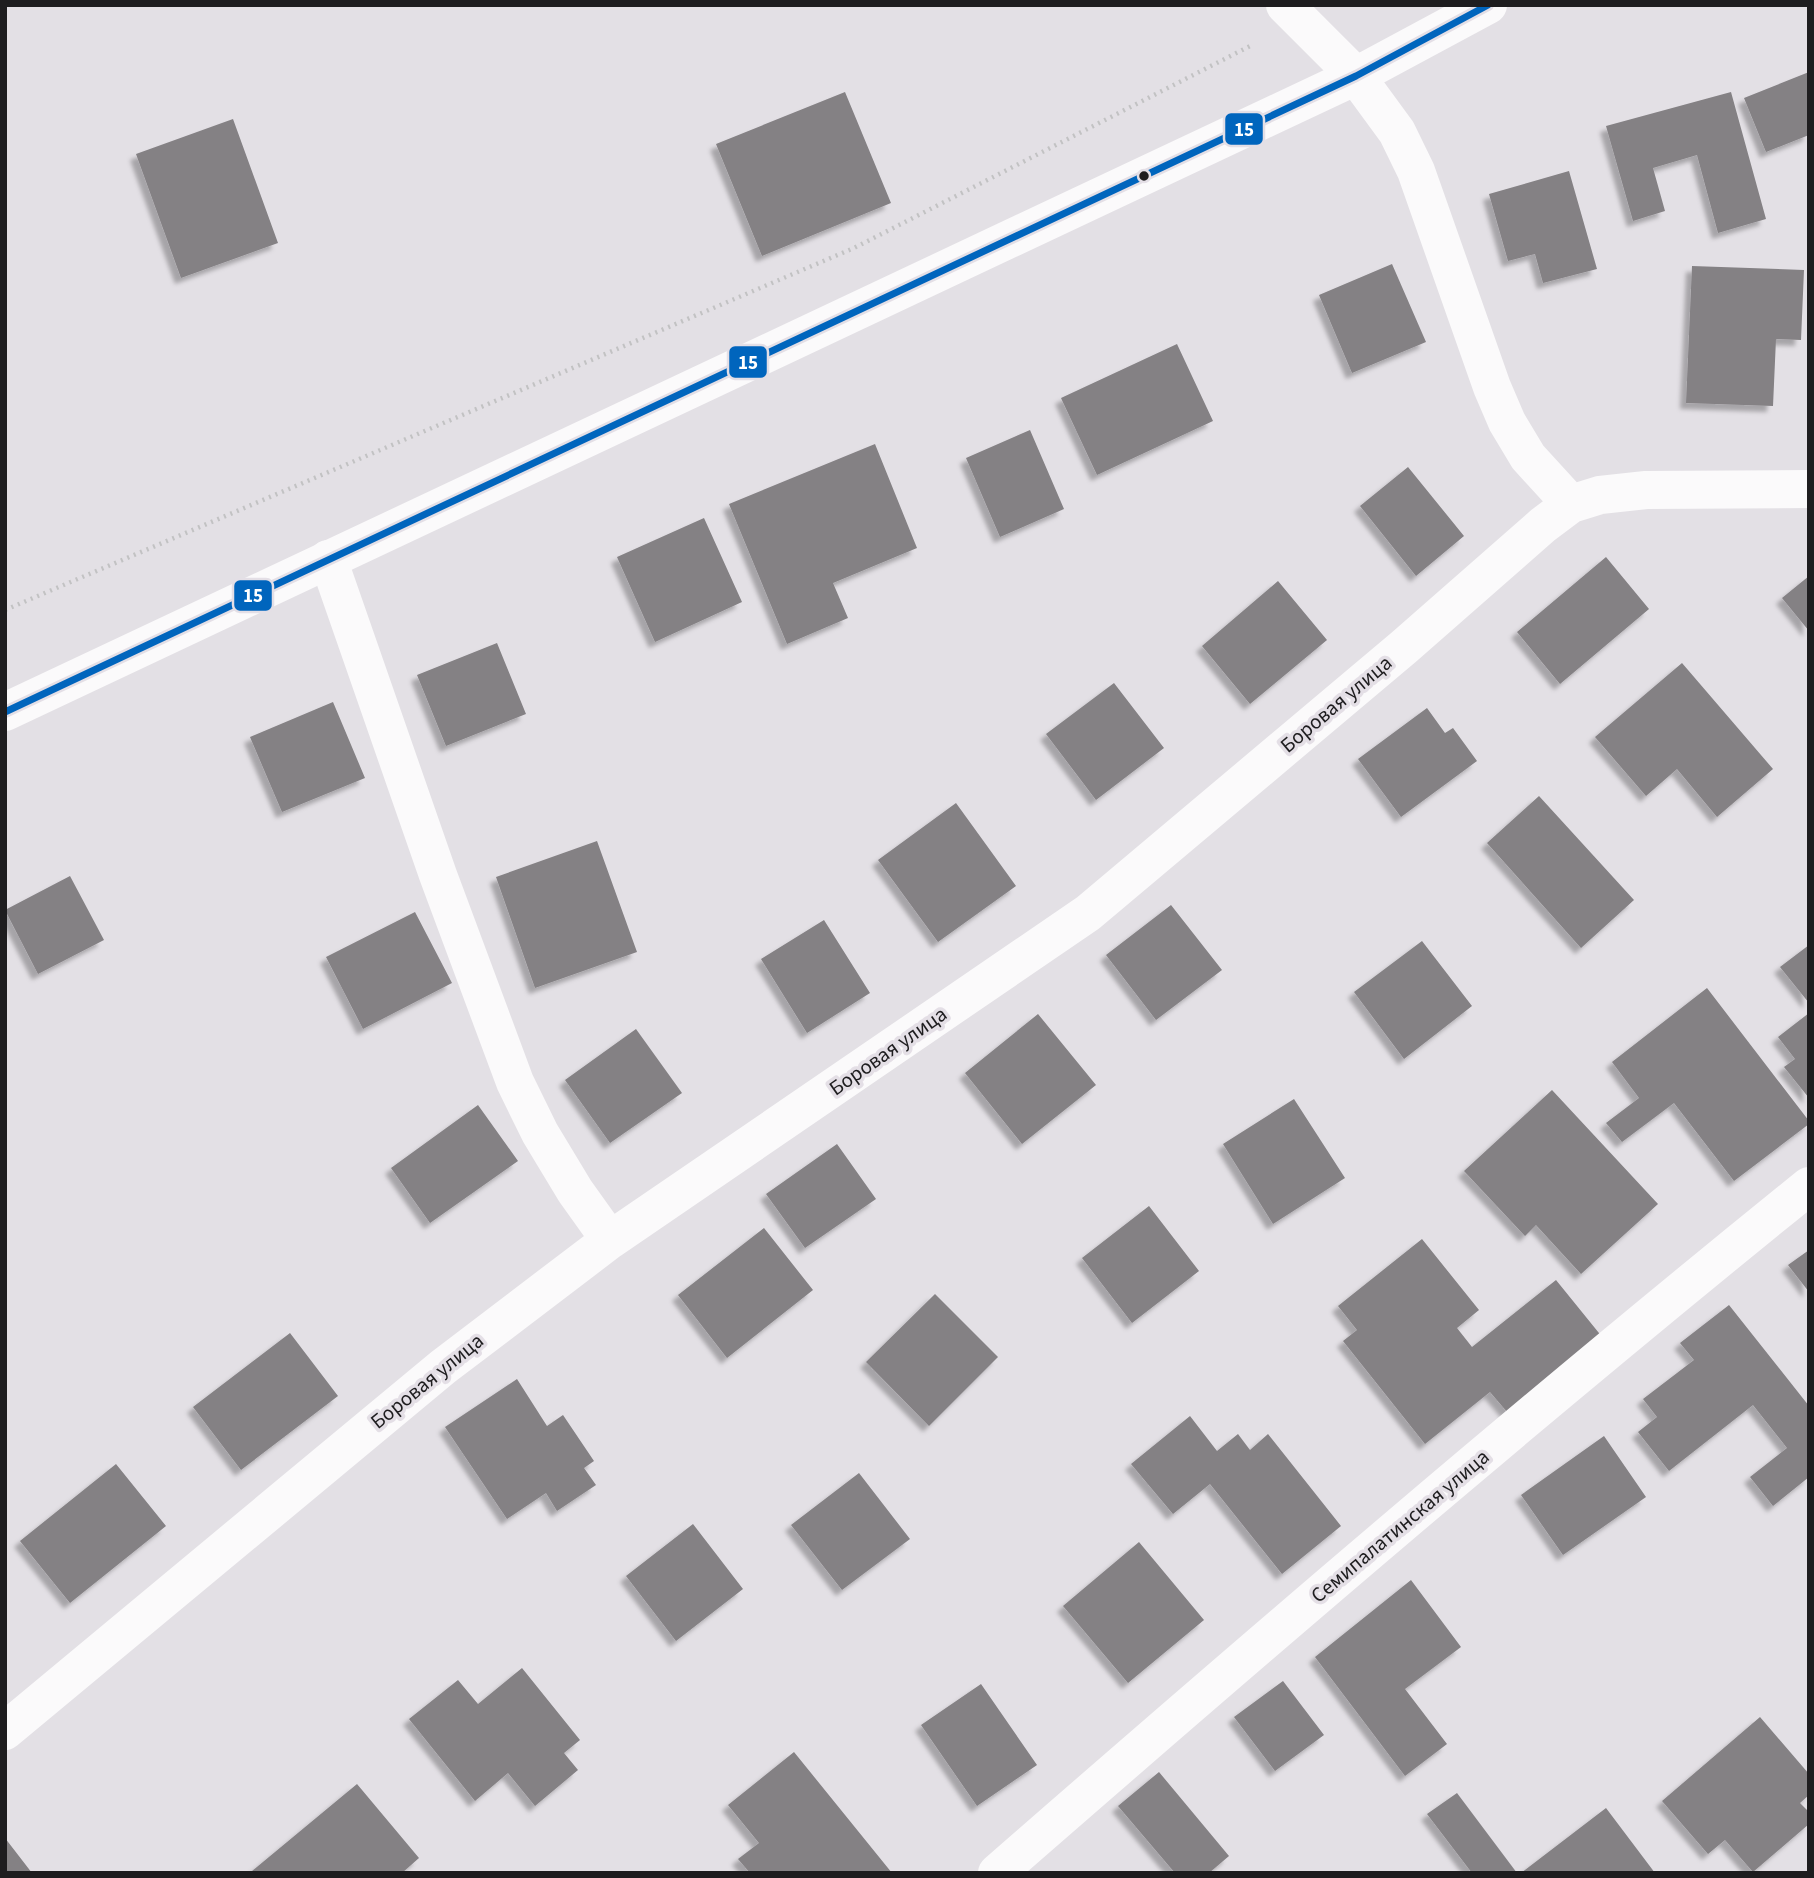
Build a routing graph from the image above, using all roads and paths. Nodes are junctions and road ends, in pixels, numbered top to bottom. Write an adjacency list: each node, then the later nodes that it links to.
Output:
1 (1488, 5): 3 (street)
2 (1293, 13): 3 (street); 7 (path)
3 (1356, 76): 5 (street); 6 (street)
4 (1809, 489): 5 (street, Боровая улица)
5 (1572, 505): 10 (street, Боровая улица)
6 (328, 559): 8 (street); 10 (street)
7 (5, 610)
8 (5, 712)
9 (1809, 1186): 12 (street, Семипалатинская улица)
10 (610, 1240): 11 (street, Боровая улица)
11 (5, 1731)
12 (997, 1873)

